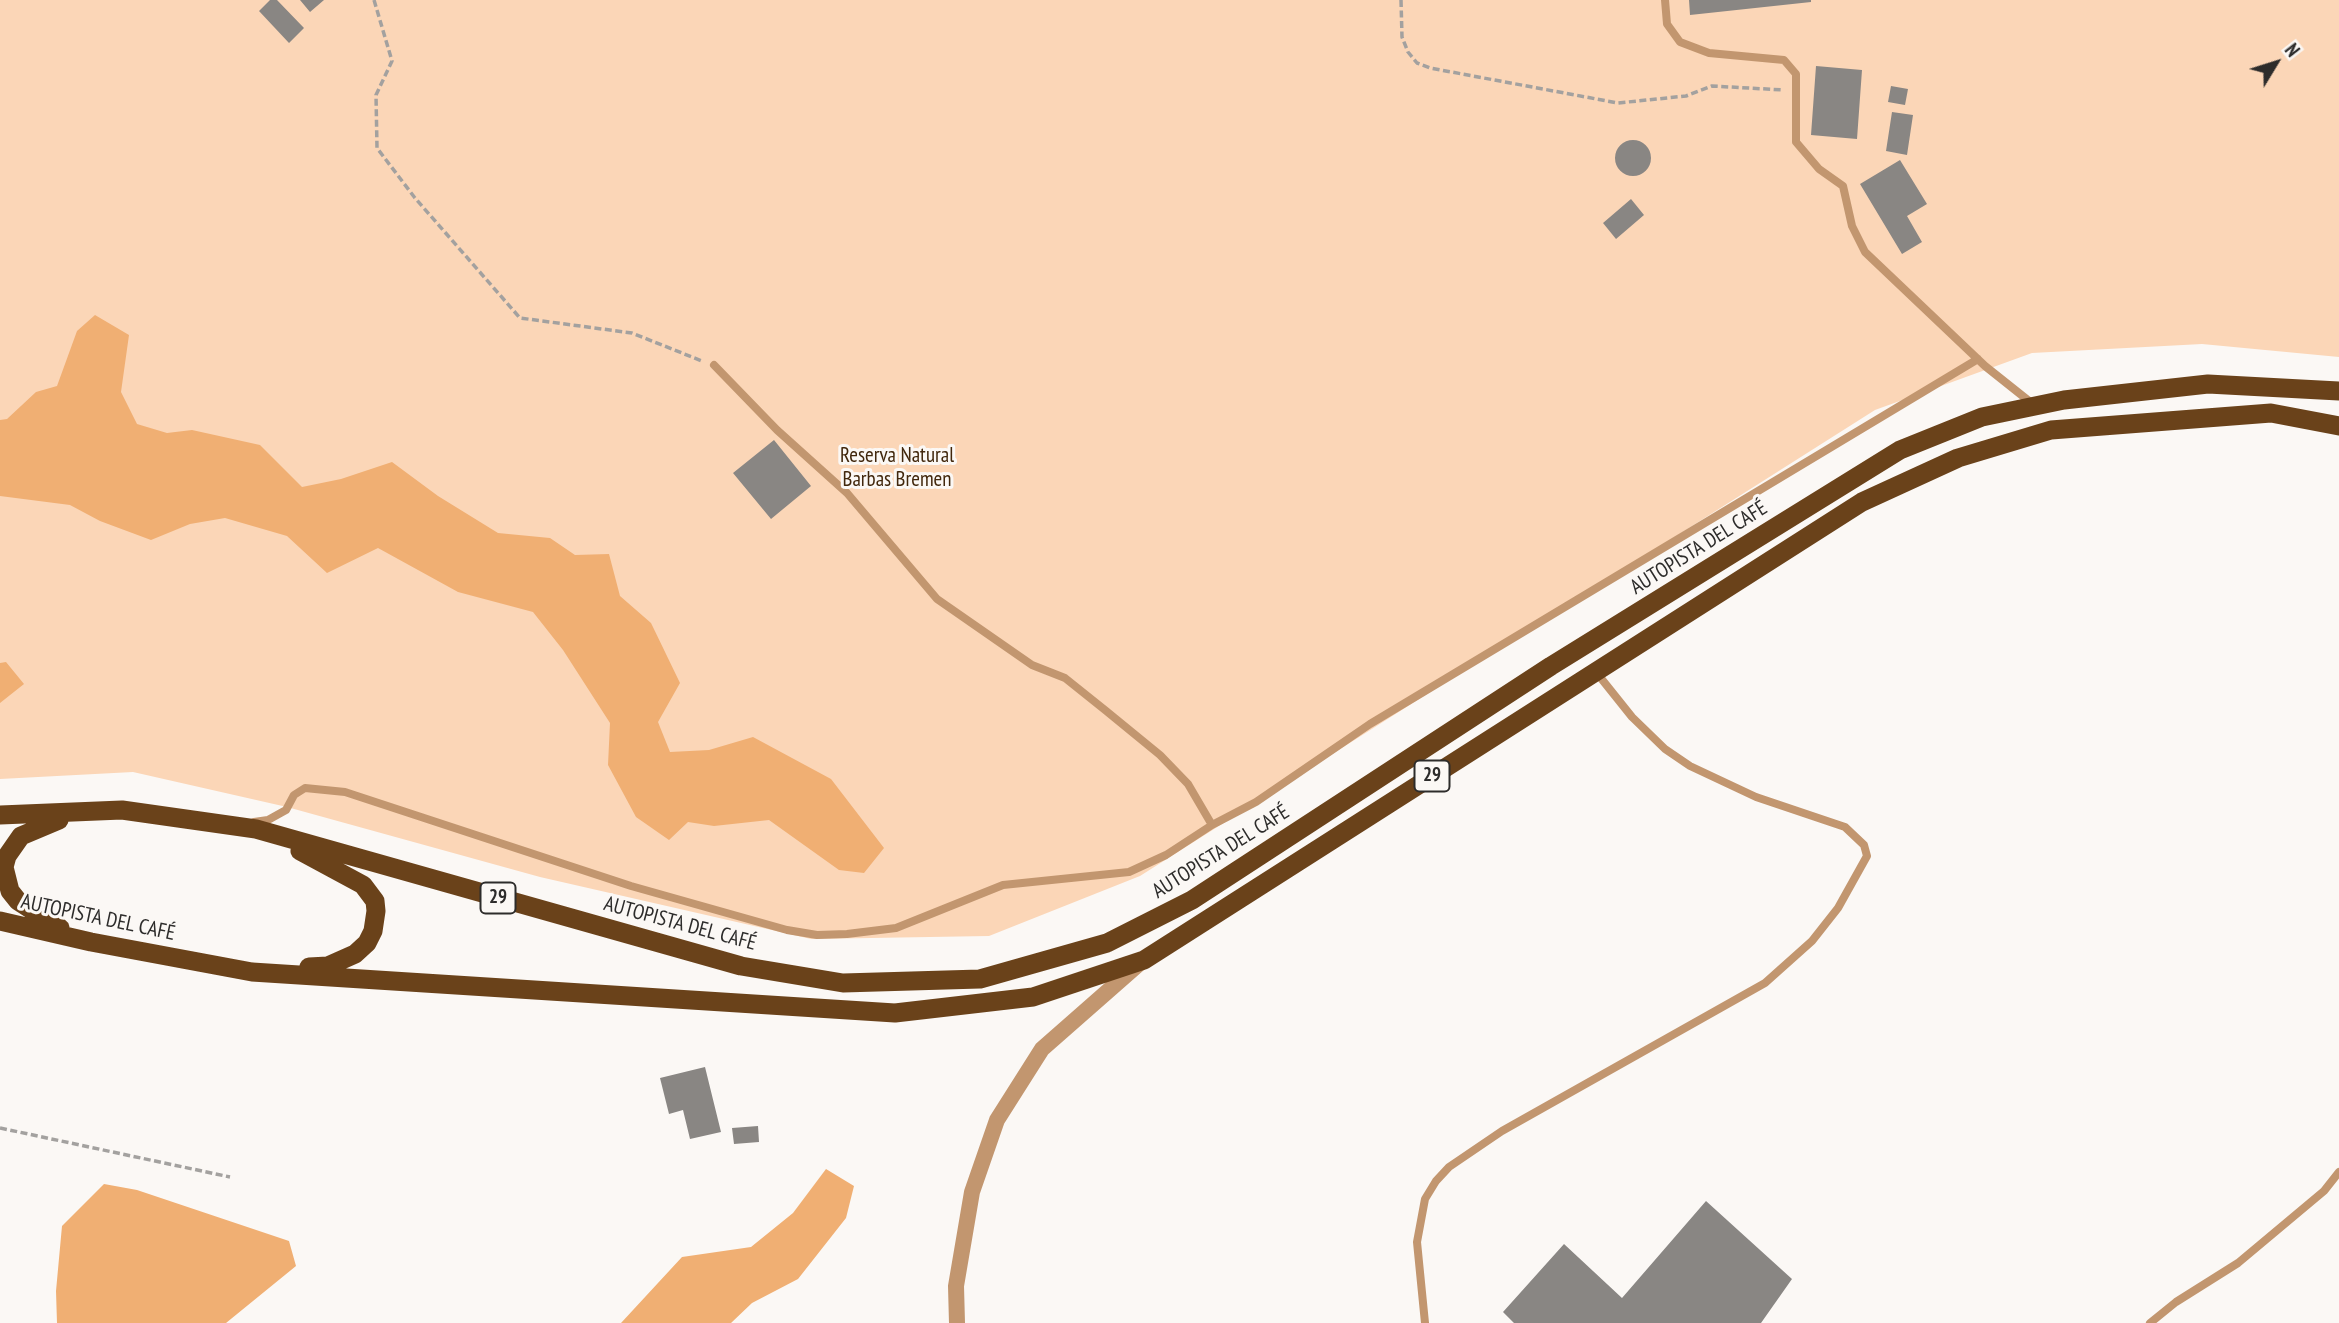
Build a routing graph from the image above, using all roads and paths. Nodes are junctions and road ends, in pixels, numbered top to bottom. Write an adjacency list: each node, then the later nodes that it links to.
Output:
1 (374, 0): 6 (path)
2 (1401, 0): 4 (path)
3 (1665, 0): 4 (lane)
4 (1797, 91): 5 (lane)
5 (1978, 359): 8 (lane); 13 (lane)
6 (714, 365): 13 (lane)
7 (2339, 391): 8 (highway, AUTOPISTA DEL CAFÉ / 29)
8 (2035, 406): 15 (highway, AUTOPISTA DEL CAFÉ / 29)
9 (2339, 426): 10 (highway, AUTOPISTA DEL CAFÉ / 29)
10 (1595, 672): 18 (highway, AUTOPISTA DEL CAFÉ / 29); 24 (lane)
11 (122, 810): 12 (highway, AUTOPISTA DEL CAFÉ / 29); 14 (highway, AUTOPISTA DEL CAFÉ / 29); 17 (highway)
12 (0, 815)
13 (1212, 825): 14 (lane)
14 (232, 826): 15 (highway, AUTOPISTA DEL CAFÉ / 29)
15 (256, 829): 19 (highway)
16 (0, 921): 17 (highway, AUTOPISTA DEL CAFÉ / 29)
17 (91, 942): 19 (highway, AUTOPISTA DEL CAFÉ / 29)
18 (1144, 960): 19 (highway, AUTOPISTA DEL CAFÉ / 29); 23 (street)
19 (252, 972)
20 (0, 1128): 22 (path)
21 (2339, 1172): 25 (lane)
22 (230, 1177)
23 (957, 1323)
24 (1424, 1323)
25 (2150, 1323)

